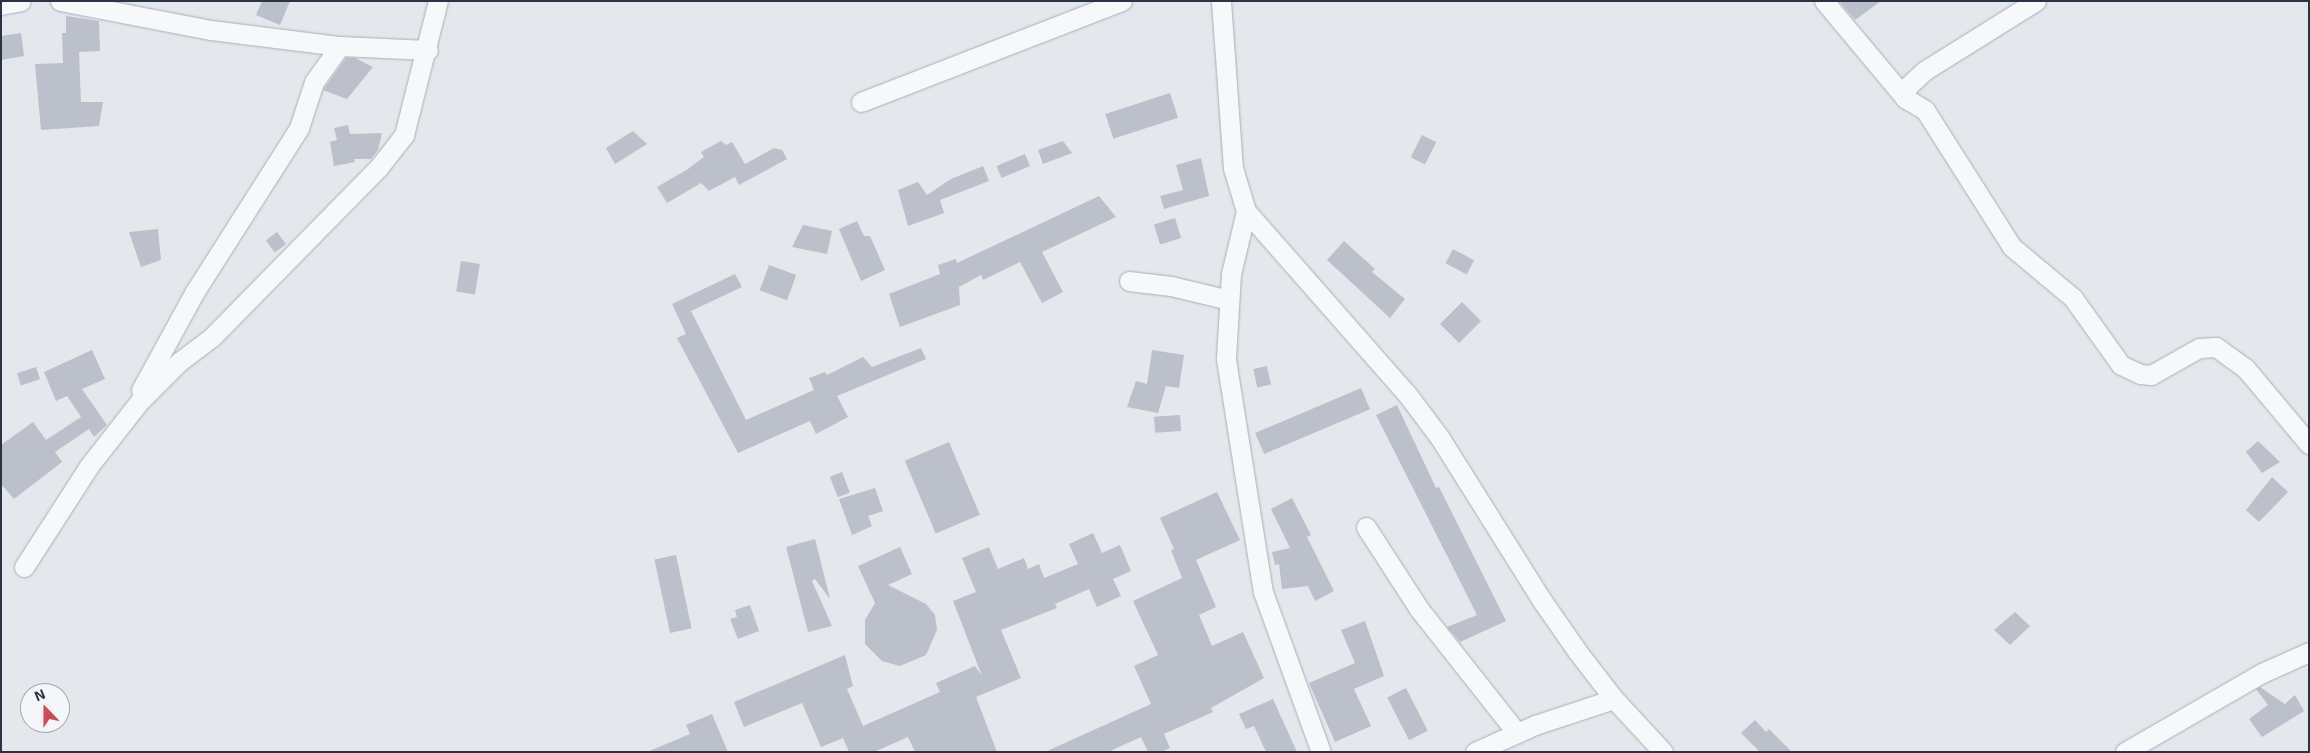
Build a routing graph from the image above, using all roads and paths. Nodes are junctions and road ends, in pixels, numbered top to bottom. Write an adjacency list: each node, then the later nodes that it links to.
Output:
1 (21, 1): 8 (street)
2 (60, 1): 9 (street)
3 (438, 1): 10 (street)
4 (1122, 1): 12 (street)
5 (1221, 1): 13 (street)
6 (1824, 1): 11 (street)
7 (2036, 1): 11 (street)
8 (1, 5)
9 (340, 46): 10 (street); 16 (street)
10 (428, 50): 16 (street)
11 (1905, 98): 17 (street)
12 (861, 102)
13 (1246, 211): 15 (street); 21 (street)
14 (1129, 281): 15 (street)
15 (1229, 300): 23 (street)
16 (120, 426): 19 (street)
17 (2309, 444)
18 (1366, 527): 22 (street)
19 (24, 567)
20 (2309, 652): 26 (street)
21 (1614, 699): 22 (street); 25 (street)
22 (1517, 733): 24 (street)
23 (1321, 752)
24 (1475, 752)
25 (1663, 752)
26 (2125, 752)

